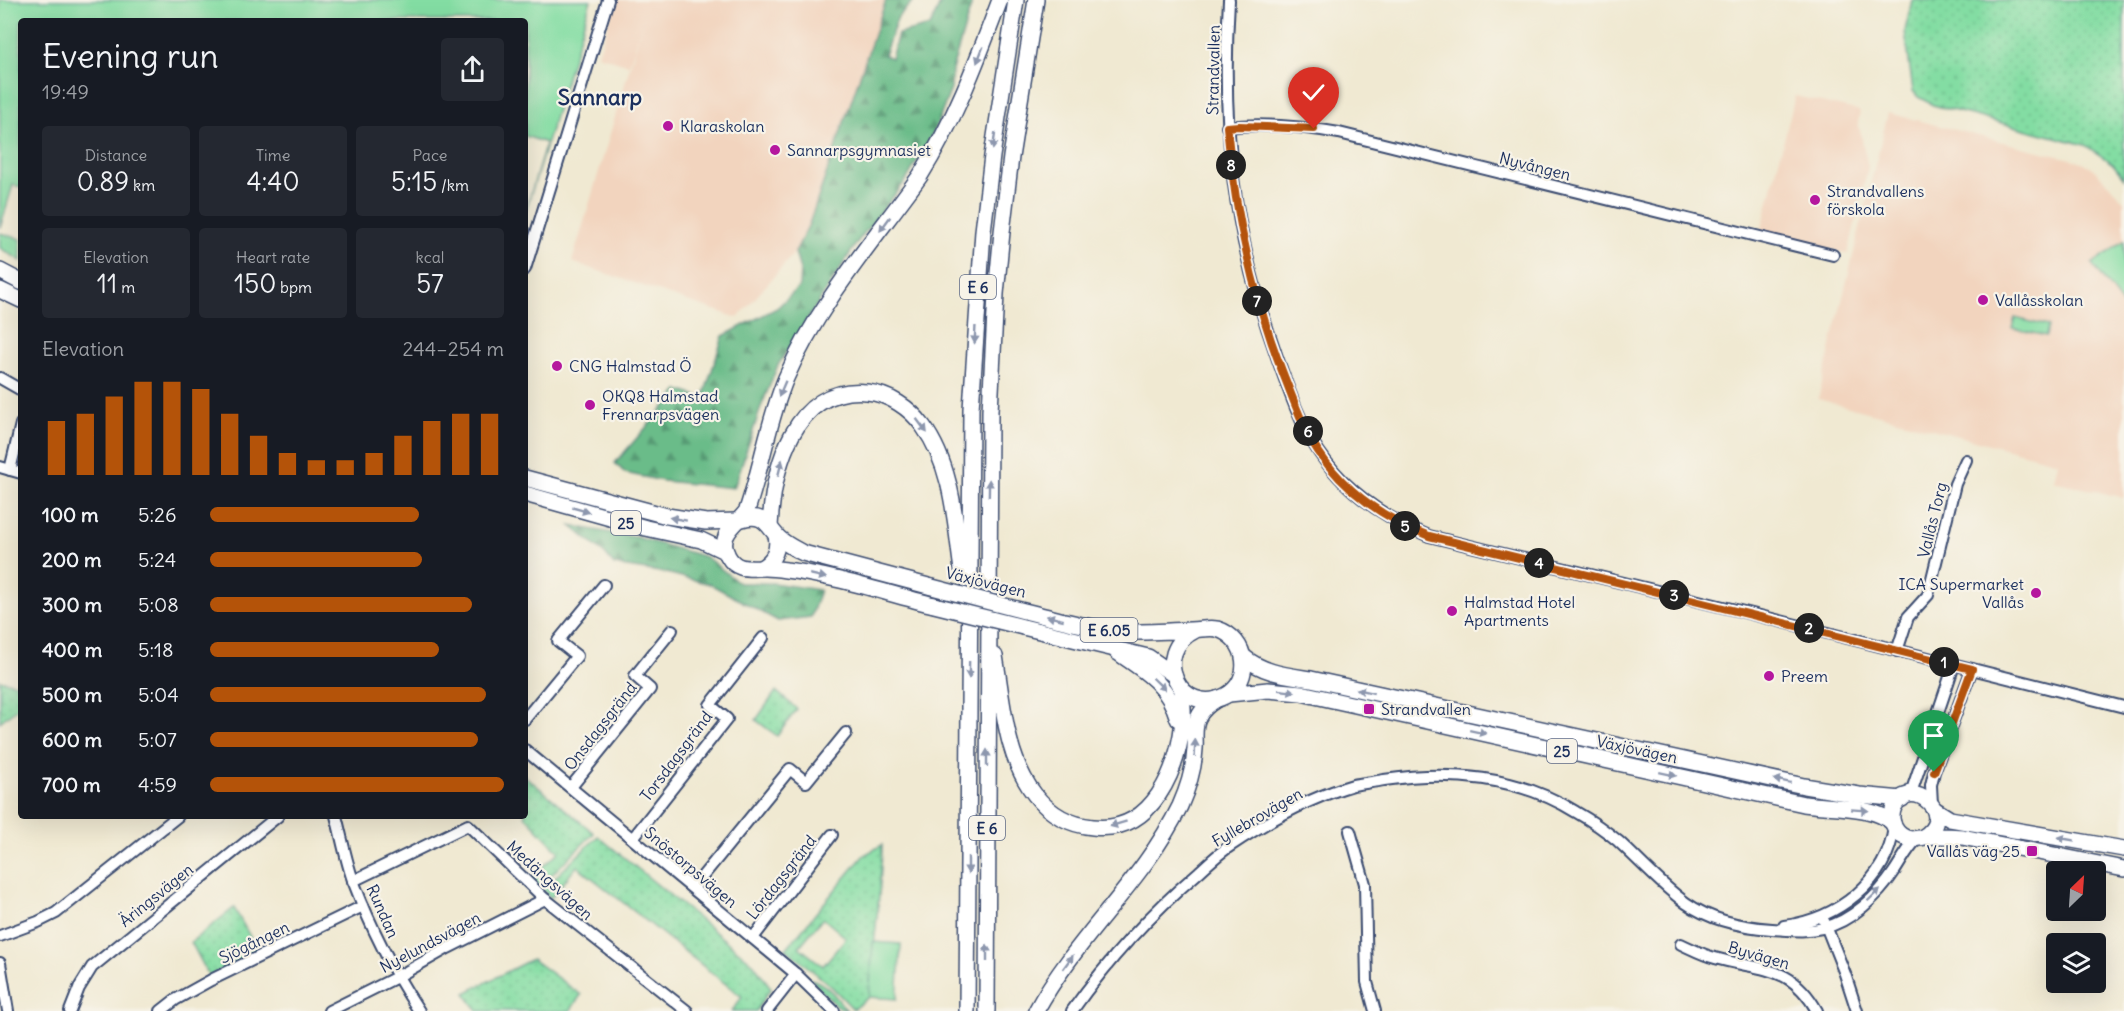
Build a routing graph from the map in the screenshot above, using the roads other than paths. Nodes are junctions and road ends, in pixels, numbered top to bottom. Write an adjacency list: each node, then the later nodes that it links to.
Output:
1 (608, 0): 8 (street)
2 (1000, 0): 20 (highway, one-way to 20)
3 (1016, 0): 26 (highway, E 6, one-way to 26)
4 (1036, 0): 25 (highway, E 6, one-way to 4)
5 (1229, 0): 6 (street, Strandvallen)
6 (1227, 127): 7 (street, Nyvången); 31 (street, Strandvallen)
7 (1833, 255)
8 (528, 259)
9 (0, 271): 10 (highway)
10 (18, 280)
11 (0, 290): 12 (highway)
12 (18, 299)
13 (0, 378): 14 (street)
14 (18, 388)
15 (18, 437): 17 (street)
16 (1966, 460): 31 (street, Vallås Torg)
17 (10, 470)
18 (528, 479): 20 (highway, Växjövägen, one-way to 18)
19 (528, 495): 22 (highway, 25, one-way to 22)
20 (739, 520): 21 (highway, Växjövägen); 22 (highway)
21 (773, 530): 23 (highway); 26 (highway, one-way to 26); 28 (highway, Växjövägen / E 6.05, one-way to 21, bridge)
22 (726, 552): 23 (highway)
23 (761, 568): 30 (highway, E 6.05, one-way to 30, bridge)
24 (604, 585): 39 (street)
25 (988, 610): 41 (highway, one-way to 25); 78 (highway, E 6, one-way to 25)
26 (969, 620): 77 (highway, E 6, one-way to 77)
27 (672, 630): 43 (street, Onsdagsgränd)
28 (1196, 630): 32 (highway, Växjövägen); 35 (highway)
29 (763, 638): 52 (street, Torsdagsgränd)
30 (1112, 649): 35 (highway, E 6.05); 41 (highway, one-way to 41)
31 (1897, 651): 33 (street, Strandvallen)
32 (1244, 657): 37 (highway); 44 (highway, Växjövägen / 25, one-way to 32)
33 (1954, 665): 34 (street, Strandvallen); 44 (street)
34 (1972, 669): 38 (street, Strandvallen); 45 (street)
35 (1173, 675): 36 (highway)
36 (1182, 689): 37 (highway, Växjövägen); 41 (highway)
37 (1223, 696): 49 (highway, Växjövägen / 25, one-way to 49); 79 (highway, one-way to 37)
38 (2124, 708)
39 (528, 716)
40 (846, 733): 57 (street)
41 (1180, 739)
42 (528, 752): 43 (street, Snöstorpsvägen)
43 (572, 787): 52 (street, Snöstorpsvägen)
44 (1904, 798): 45 (highway, Växjövägen / 25); 49 (highway)
45 (1933, 807): 53 (highway); 54 (highway, Växjövägen / 25, one-way to 45)
46 (174, 819): 63 (street)
47 (274, 819): 70 (street, Äringsvägen)
48 (337, 819): 56 (street, Rundan)
49 (1894, 825): 53 (highway, Växjövägen / 25); 60 (street, Fyllebrovägen)
50 (1350, 831): 81 (street)
51 (832, 835): 64 (street, Lördagsgränd)
52 (633, 838): 57 (street, Snöstorpsvägen)
53 (1920, 838): 55 (highway, Växjövägen / 25); 62 (street, Fyllebrovägen, one-way to 53)
54 (2124, 849)
55 (2124, 869)
56 (353, 881): 58 (street, Medängsvägen); 59 (street, Rundan)
57 (693, 888): 64 (street, Snöstorpsvägen)
58 (544, 899): 68 (street, Nyelundsvägen); 74 (street, Medängsvägen)
59 (363, 906): 68 (street, Rundan); 71 (street, Sjögången)
60 (1822, 916): 61 (street, Fyllebrovägen); 62 (street)
61 (1763, 928): 62 (street, Fyllebrovägen); 80 (street, Fyllebrovägen)
62 (1826, 928): 83 (street)
63 (0, 936)
64 (753, 938): 67 (street, Snöstorpsvägen)
65 (1681, 944): 82 (street, Byvägen)
66 (0, 963): 69 (street)
67 (796, 974): 75 (street); 76 (street, Snöstorpsvägen)
68 (397, 977): 72 (street, Nyelundsvägen); 73 (street, Rundan)
69 (8, 1011)
70 (70, 1011)
71 (161, 1011)
72 (329, 1011)
73 (419, 1011)
74 (687, 1011)
75 (767, 1011)
76 (834, 1011)
77 (967, 1011)
78 (987, 1011)
79 (1036, 1011)
80 (1071, 1011)
81 (1375, 1011)
82 (1817, 1011)
83 (1857, 1011)

